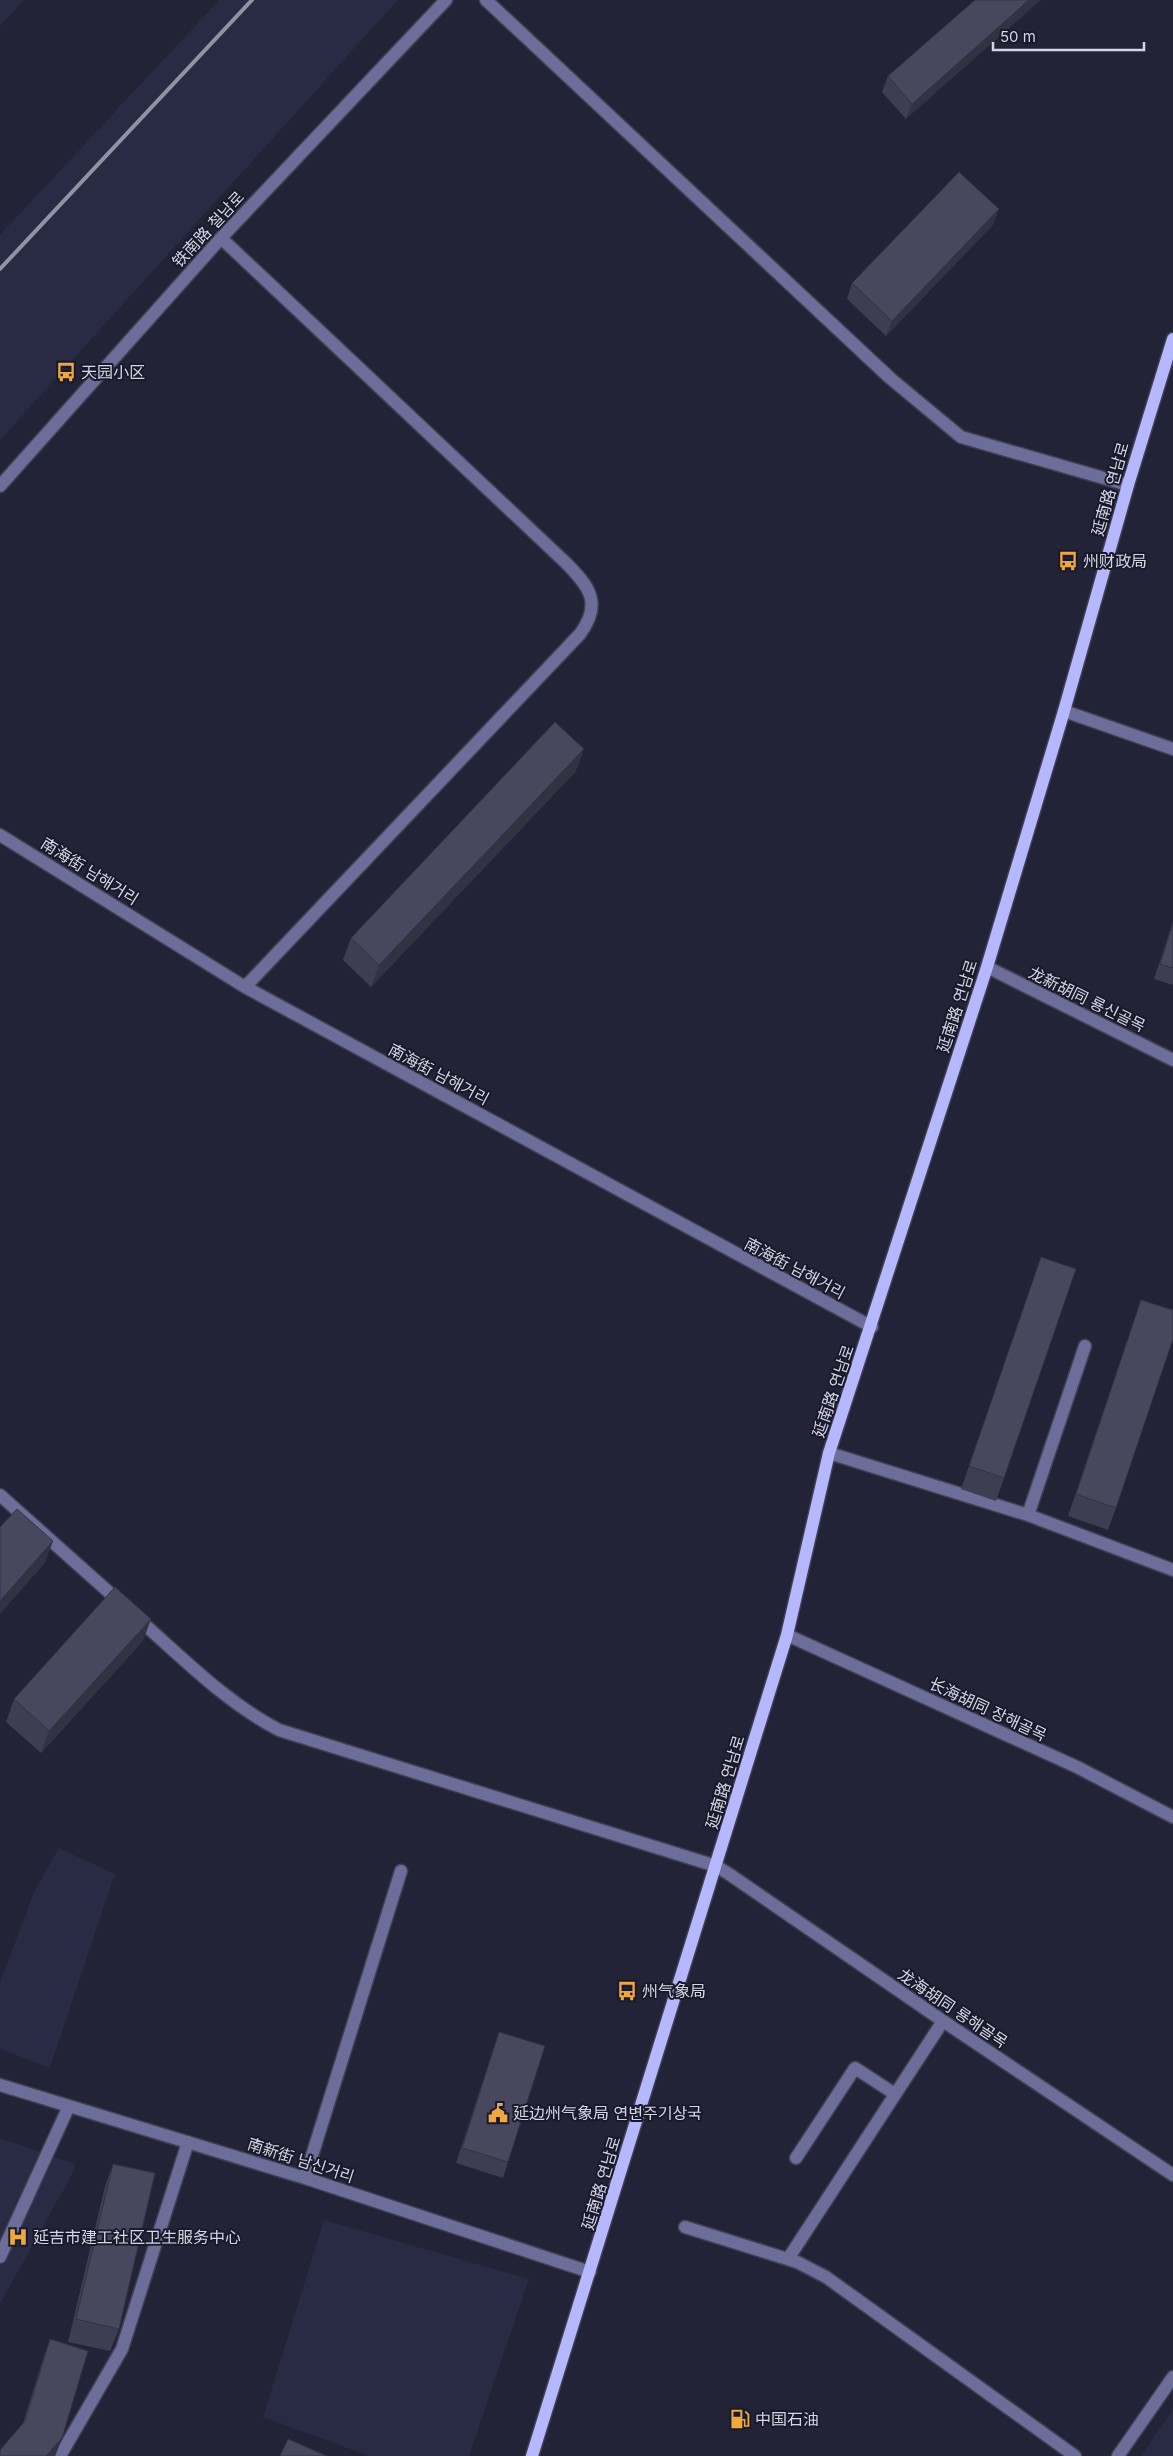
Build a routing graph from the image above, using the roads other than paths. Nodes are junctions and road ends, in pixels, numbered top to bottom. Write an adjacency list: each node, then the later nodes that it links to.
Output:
1 (446, 0): 3 (street, 铁南路 철남로)
2 (486, 0): 5 (street)
3 (221, 238): 6 (street, 铁南路 철남로); 11 (street)
4 (1173, 339): 5 (main road, 延南路 연남로)
5 (1128, 485): 7 (main road, 延南路 연남로)
6 (0, 486)
7 (1064, 711): 8 (street); 10 (main road, 延南路 연남로)
8 (1173, 750)
9 (0, 836): 11 (street, 南海街 남해거리)
10 (987, 967): 12 (street, 龙新胡同 룡신골목); 13 (main road, 延南路 연남로)
11 (245, 987): 13 (street, 南海街 남해거리)
12 (1173, 1060)
13 (872, 1327): 15 (main road, 延南路 연남로)
14 (1085, 1346): 17 (street)
15 (829, 1453): 17 (street); 19 (main road, 延南路 연남로)
16 (0, 1495): 21 (street, 龙海胡同 룡해골목)
17 (1028, 1515): 18 (street)
18 (1173, 1570)
19 (787, 1635): 20 (street, 长海胡同 장해골목); 21 (main road, 延南路 연남로)
20 (1173, 1817)
21 (716, 1866): 23 (street, 龙海胡同 룡해골목); 34 (main road, 延南路 연남로)
22 (401, 1871): 30 (street)
23 (943, 2021): 25 (street); 29 (street, 龙海胡同 룡해골목)
24 (0, 2085): 26 (street, 南新街 남신거리)
25 (895, 2094): 28 (street); 33 (street)
26 (69, 2106): 27 (street, 南新街 남신거리); 32 (street)
27 (188, 2142): 30 (street, 南新街 남신거리); 36 (street)
28 (796, 2158)
29 (1173, 2175)
30 (306, 2178): 34 (street, 南新街 남신거리)
31 (685, 2226): 33 (street)
32 (0, 2257)
33 (788, 2259): 38 (street)
34 (590, 2272): 37 (main road, 延南路 연남로)
35 (1173, 2378): 39 (street)
36 (60, 2456)
37 (532, 2456)
38 (1075, 2456)
39 (1118, 2456)

